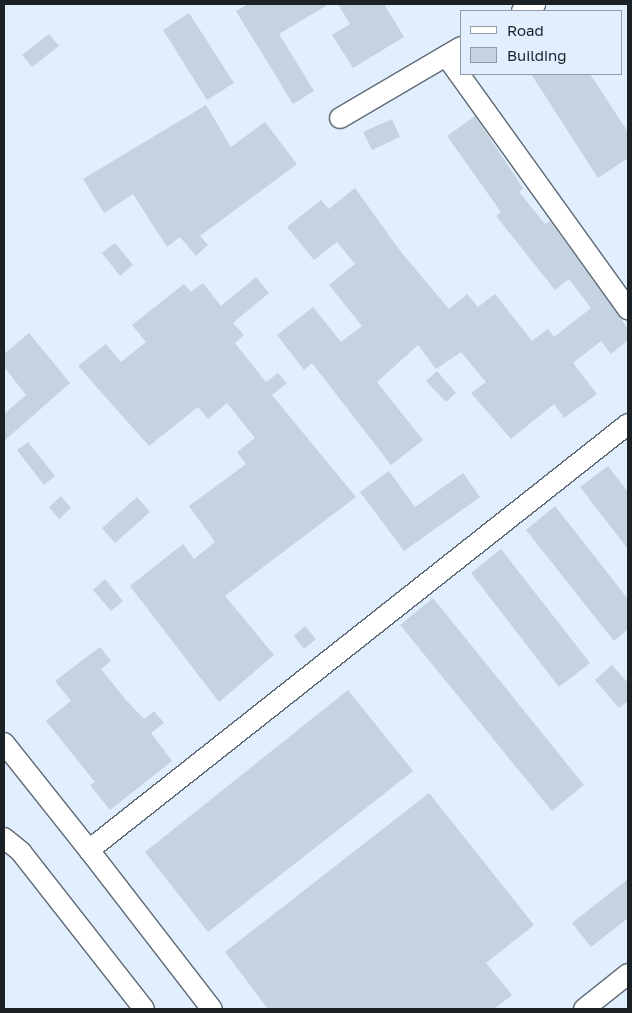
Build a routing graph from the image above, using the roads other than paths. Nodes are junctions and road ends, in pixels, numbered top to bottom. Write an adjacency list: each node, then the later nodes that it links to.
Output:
1 (535, 4): 2 (lane)
2 (524, 10)
3 (453, 52): 5 (lane)
4 (469, 75): 6 (lane)
5 (340, 118)
6 (628, 309)
7 (628, 424): 10 (lane)
8 (4, 742): 10 (lane)
9 (4, 838): 12 (lane)
10 (89, 850): 13 (lane)
11 (628, 974): 14 (lane)
12 (144, 1009)
13 (212, 1009)
14 (584, 1009)

